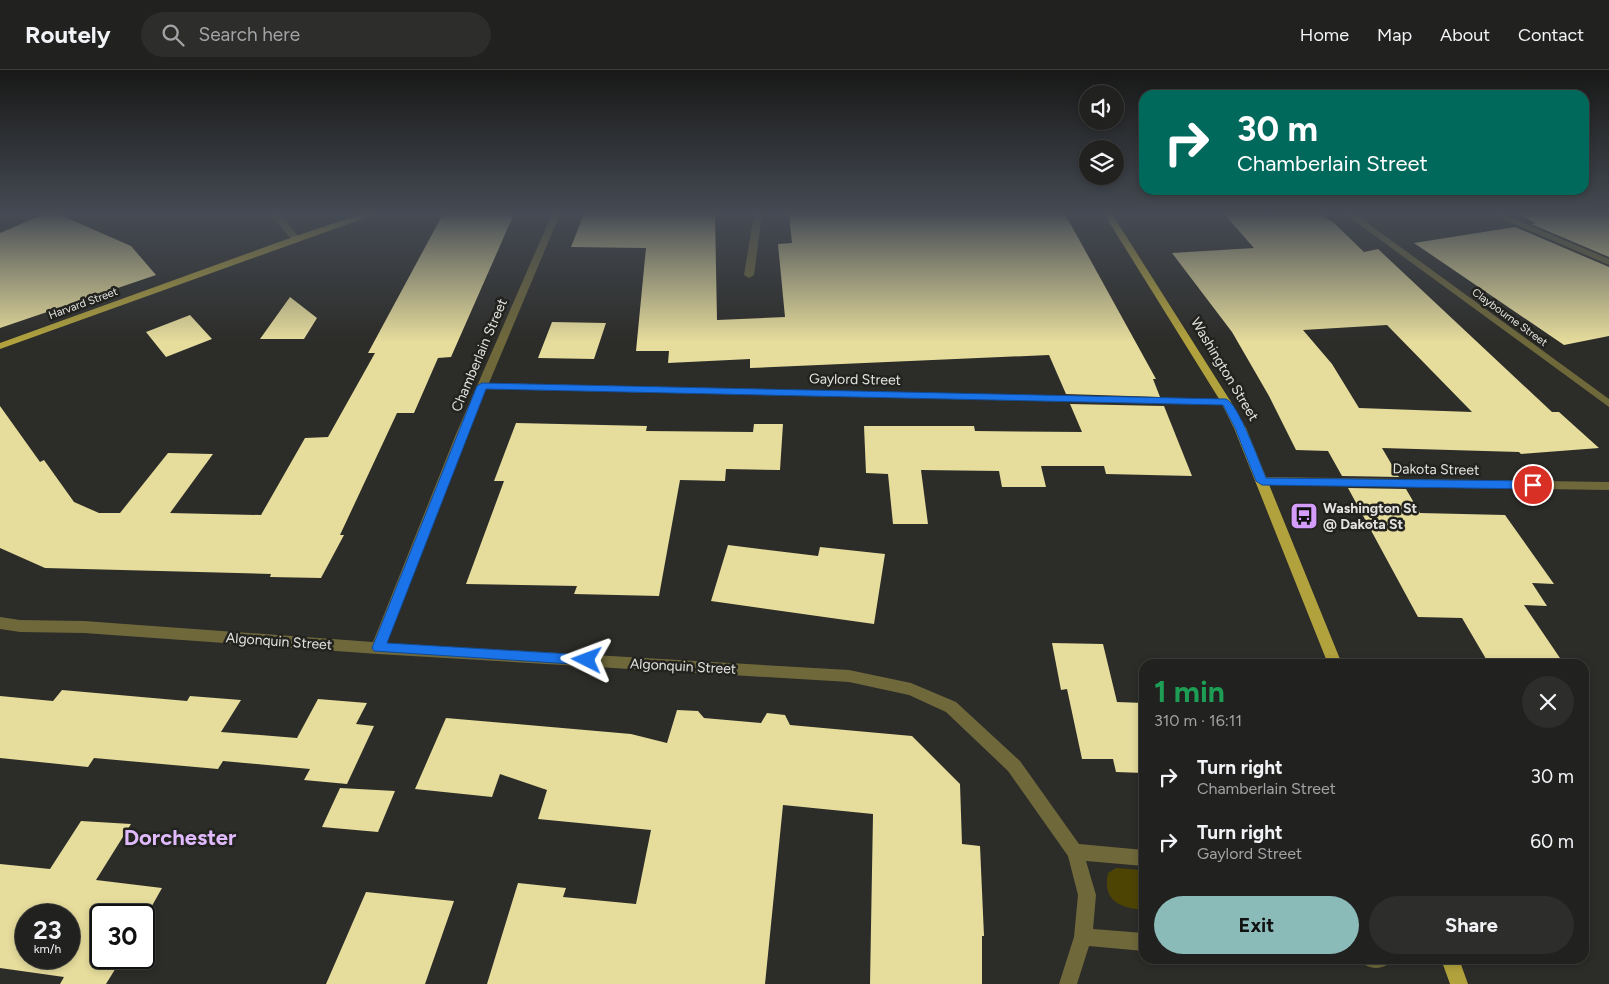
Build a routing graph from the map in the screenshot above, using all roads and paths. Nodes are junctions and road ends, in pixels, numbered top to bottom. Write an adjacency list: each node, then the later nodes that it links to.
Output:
1 (247, 257): 9 (main road, Harvard Street)
2 (538, 257): 10 (street, Chamberlain Street)
3 (752, 257): 8 (street)
4 (1135, 257): 11 (main road, Washington Street)
5 (1407, 257): 12 (street, Claybourne Street)
6 (1596, 257): 7 (street)
7 (1609, 262)
8 (749, 275)
9 (0, 346)
10 (482, 386): 11 (street, Gaylord Street); 16 (street, Chamberlain Street)
11 (1226, 402): 13 (main road, Washington Street)
12 (1609, 404)
13 (1262, 481): 14 (street, Dakota Street); 17 (main road, Washington Street)
14 (1609, 486)
15 (0, 623): 16 (street, Algonquin Street)
16 (378, 648): 18 (street, Algonquin Street)
17 (1333, 659)
18 (1075, 852): 19 (street); 20 (street, Algonquin Street)
19 (1139, 858)
20 (1083, 938): 21 (street); 23 (street, Algonquin Street)
21 (1139, 942)
22 (1452, 964): 24 (main road)
23 (1068, 984)
24 (1459, 984)

